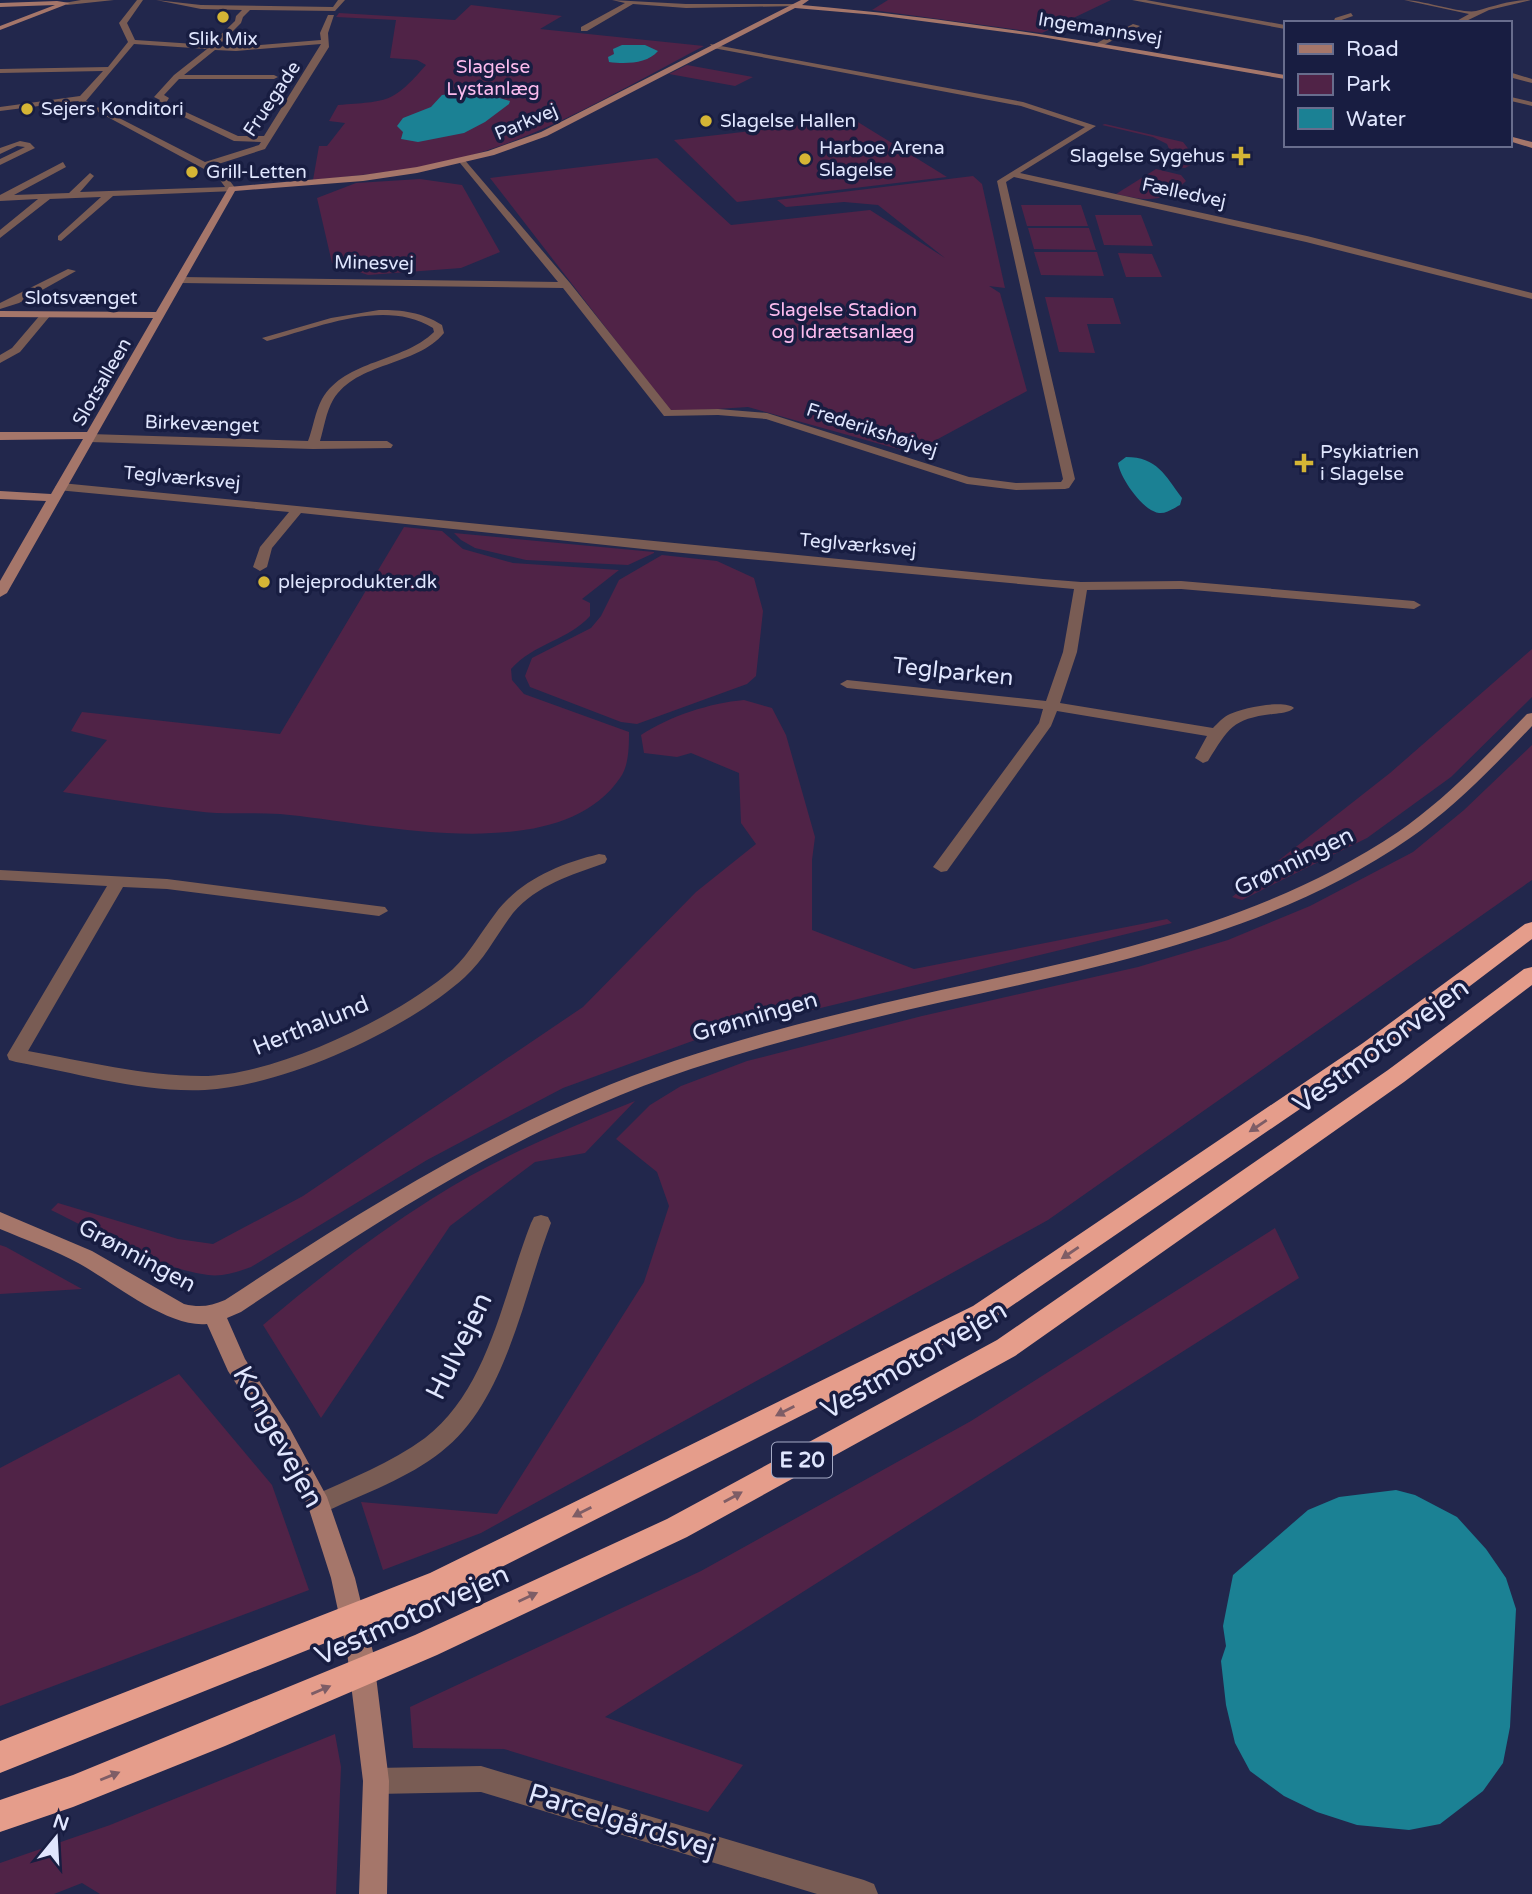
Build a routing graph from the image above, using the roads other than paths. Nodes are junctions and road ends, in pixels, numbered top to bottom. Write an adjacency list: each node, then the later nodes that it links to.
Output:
1 (111, 0): 11 (street)
2 (140, 0): 28 (street)
3 (159, 0): 15 (street)
4 (342, 0): 17 (street, Fruegade)
5 (615, 0): 10 (street, Ingemannsvej)
6 (806, 0): 14 (street, Parkvej)
7 (1135, 0): 16 (street)
8 (1407, 0): 18 (street)
9 (1528, 0): 18 (street)
10 (631, 2): 14 (street, Ingemannsvej); 27 (street)
11 (67, 3): 12 (street); 26 (street)
12 (0, 5)
13 (1198, 5): 16 (street)
14 (795, 6): 30 (street, Ingemannsvej); 31 (street, Parkvej)
15 (251, 8): 17 (street); 32 (street)
16 (1188, 9): 21 (street)
17 (333, 12): 29 (street, Fruegade)
18 (1473, 13): 23 (street)
19 (1259, 14): 21 (street)
20 (1351, 15): 22 (street)
21 (1246, 19): 25 (street)
22 (1336, 21)
23 (1459, 21)
24 (1136, 26): 30 (street)
25 (1284, 27)
26 (0, 28)
27 (584, 29)
28 (132, 42): 32 (street); 33 (street)
29 (324, 42): 32 (street); 44 (street, Fruegade)
30 (1099, 44): 38 (street, Ingemannsvej)
31 (713, 46): 48 (street, Parkvej); 52 (street)
32 (213, 47): 36 (street)
33 (109, 69): 34 (street); 40 (street)
34 (0, 71)
35 (1511, 75): 39 (street)
36 (177, 77): 37 (street); 44 (street)
37 (274, 77)
38 (1284, 77)
39 (1532, 81)
40 (82, 98): 43 (street); 51 (street)
41 (1514, 99): 42 (street)
42 (1532, 104)
43 (0, 109)
44 (266, 139): 51 (street, Fruegade)
45 (1511, 139): 46 (street)
46 (1532, 145)
47 (0, 151): 49 (street)
48 (463, 161): 54 (street, Parkvej); 63 (street, Frederikshøjvej)
49 (0, 162)
50 (63, 165): 58 (street)
51 (204, 165): 54 (street)
52 (1011, 174): 63 (street, Frederikshøjvej); 64 (street, Fælledvej)
53 (90, 176): 56 (street)
54 (232, 189): 55 (street); 62 (street, Slotsalleen)
55 (111, 193): 56 (street); 60 (street)
56 (72, 195): 57 (street)
57 (48, 196): 58 (street); 59 (street)
58 (1, 198)
59 (0, 235)
60 (61, 238)
61 (71, 271): 65 (street, Slotsvænget)
62 (181, 280): 63 (street, Minesvej); 67 (street, Slotsalleen)
63 (566, 285)
64 (1532, 296)
65 (0, 306)
66 (0, 314): 68 (street, Slotsvænget)
67 (162, 315): 68 (street, Slotsvænget); 72 (street, Slotsalleen)
68 (45, 316): 70 (street)
69 (267, 338): 73 (street)
70 (0, 360)
71 (0, 436): 72 (street)
72 (90, 437): 73 (street, Birkevænget); 75 (street, Slotsalleen)
73 (313, 445): 74 (street, Birkevænget)
74 (387, 445)
75 (57, 493): 76 (street); 77 (street, Teglværksvej); 80 (street, Slotsalleen)
76 (0, 495)
77 (298, 509): 78 (street); 79 (street, Teglværksvej)
78 (260, 567)
79 (1081, 586): 81 (street, Teglværksvej); 83 (street)
80 (0, 593)
81 (1414, 605)
82 (847, 684): 83 (street, Teglparken)
83 (1054, 706): 86 (street, Teglparken); 89 (street)
84 (1287, 708): 86 (street)
85 (1532, 717): 97 (street, Grønningen)
86 (1214, 733): 87 (street)
87 (1203, 758)
88 (599, 859): 91 (street, Herthalund)
89 (941, 867)
90 (0, 875): 91 (street)
91 (118, 881): 92 (street)
92 (379, 911)
93 (1532, 929): 99 (highway, Vestmotorvejen / E 20, one-way to 99)
94 (1532, 974): 101 (highway, Vestmotorvejen / E 20, one-way to 94)
95 (0, 1220): 97 (street, Grønningen)
96 (541, 1223): 98 (street, Hulvejen)
97 (214, 1314): 98 (street, Kongevejen)
98 (319, 1504): 100 (street, Kongevejen)
99 (0, 1757)
100 (376, 1781): 104 (street, Kongevejen); 105 (street, Parcelgårdsvej)
101 (74, 1791): 102 (highway, Vestmotorvejen / E 20); 103 (highway)
102 (0, 1816)
103 (0, 1830)
104 (373, 1894)
105 (864, 1894)

